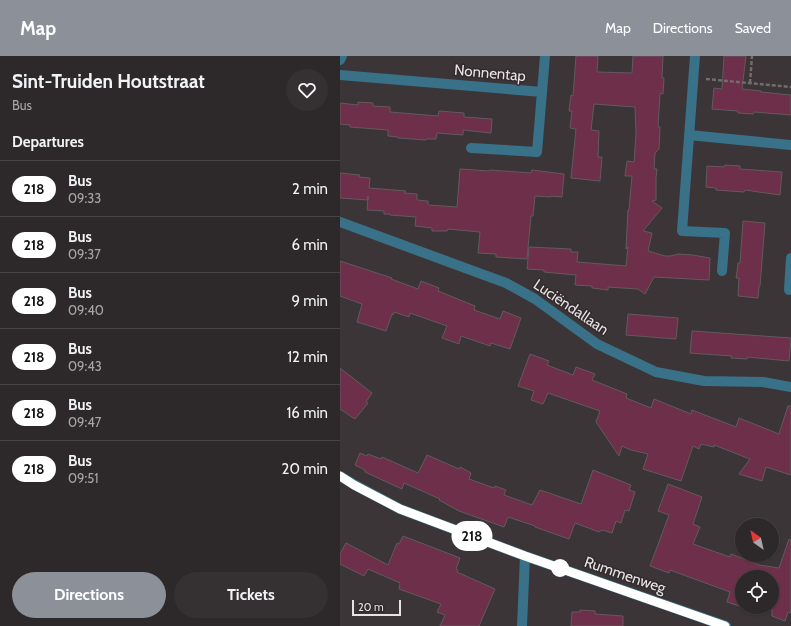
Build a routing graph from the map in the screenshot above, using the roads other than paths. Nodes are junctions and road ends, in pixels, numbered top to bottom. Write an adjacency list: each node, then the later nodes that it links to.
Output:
1 (342, 56): 4 (street)
2 (545, 56): 6 (street, Nonnentap)
3 (695, 56): 7 (street)
4 (340, 60)
5 (340, 75): 6 (street, Nonnentap)
6 (542, 92): 9 (street, Nonnentap)
7 (689, 135): 8 (street); 12 (street)
8 (791, 145)
9 (471, 148)
10 (340, 222): 14 (street, Luciëndallaan)
11 (791, 258): 13 (street)
12 (722, 271)
13 (789, 290)
14 (791, 388)
15 (340, 476): 16 (street, Rummenweg)
16 (525, 556): 17 (street); 18 (street, Rummenweg)
17 (522, 626)
18 (726, 626)

